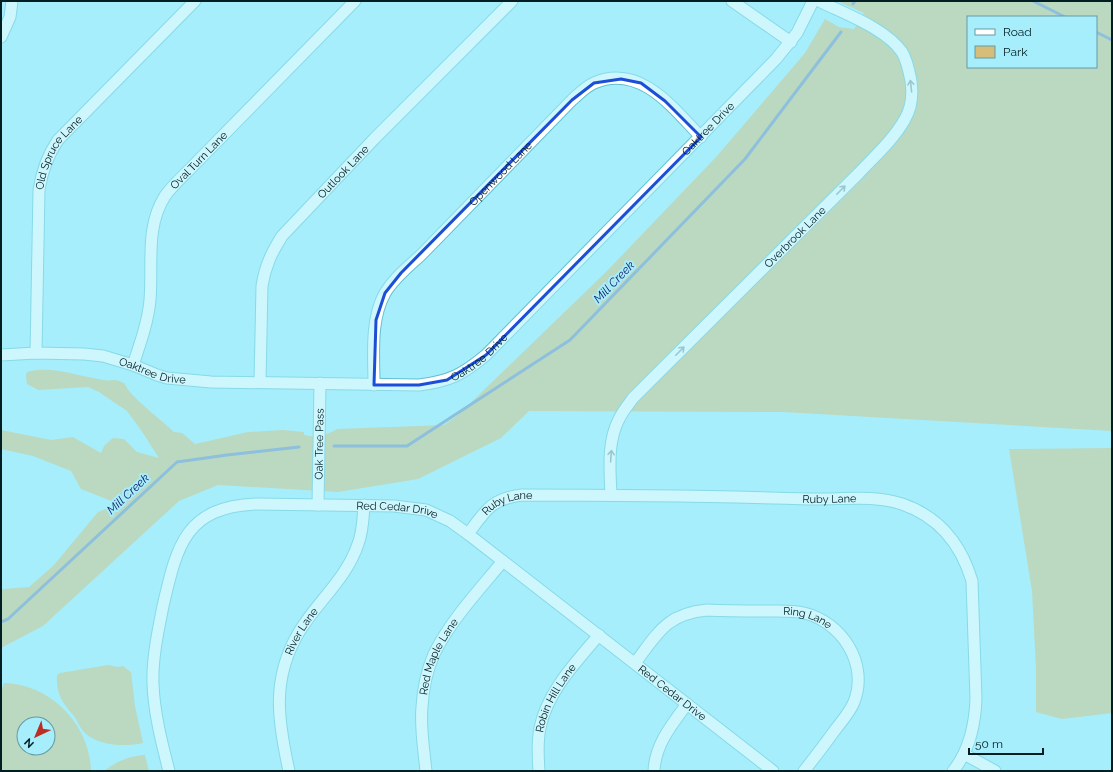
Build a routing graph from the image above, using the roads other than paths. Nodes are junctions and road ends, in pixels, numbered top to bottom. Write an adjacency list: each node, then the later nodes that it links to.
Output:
1 (12, 1): 8 (street)
2 (195, 1): 11 (street, Old Spruce Lane)
3 (355, 1): 13 (street, Oval Turn Lane)
4 (512, 1): 14 (street, Outlook Lane)
5 (732, 1): 9 (street)
6 (813, 1): 9 (street, Oaktree Drive)
7 (819, 1): 17 (street, Overbrook Lane, one-way to 7)
8 (1, 37)
9 (791, 42): 10 (street, Oaktree Drive)
10 (701, 136): 16 (street, Oaktree Drive); 16 (street, Openwood Lane)
11 (36, 353): 12 (street, Oaktree Drive); 13 (street, Oaktree Drive)
12 (1, 355)
13 (133, 365): 14 (street, Oaktree Drive)
14 (260, 382): 15 (street, Oaktree Drive)
15 (320, 383): 16 (street, Oaktree Drive); 18 (street, Oak Tree Pass)
16 (374, 385)
17 (611, 495): 20 (street, Ruby Lane); 25 (street, Ruby Lane)
18 (318, 505): 19 (street, Red Cedar Drive); 26 (street, Red Cedar Drive)
19 (364, 505): 20 (street, Red Cedar Drive); 27 (street, River Lane)
20 (468, 534): 21 (street, Red Cedar Drive)
21 (503, 561): 22 (street, Red Cedar Drive); 28 (street, Red Maple Lane)
22 (599, 635): 23 (street, Red Cedar Drive); 29 (street, Robin Hill Lane)
23 (635, 663): 24 (street, Red Cedar Drive); 32 (street, Ring Lane)
24 (687, 704): 30 (street); 31 (street, Red Cedar Drive)
25 (964, 754): 33 (street, Ruby Lane); 34 (street)
26 (169, 771)
27 (289, 771)
28 (426, 771)
29 (539, 771)
30 (654, 771)
31 (773, 771)
32 (804, 771)
33 (953, 771)
34 (995, 771)

